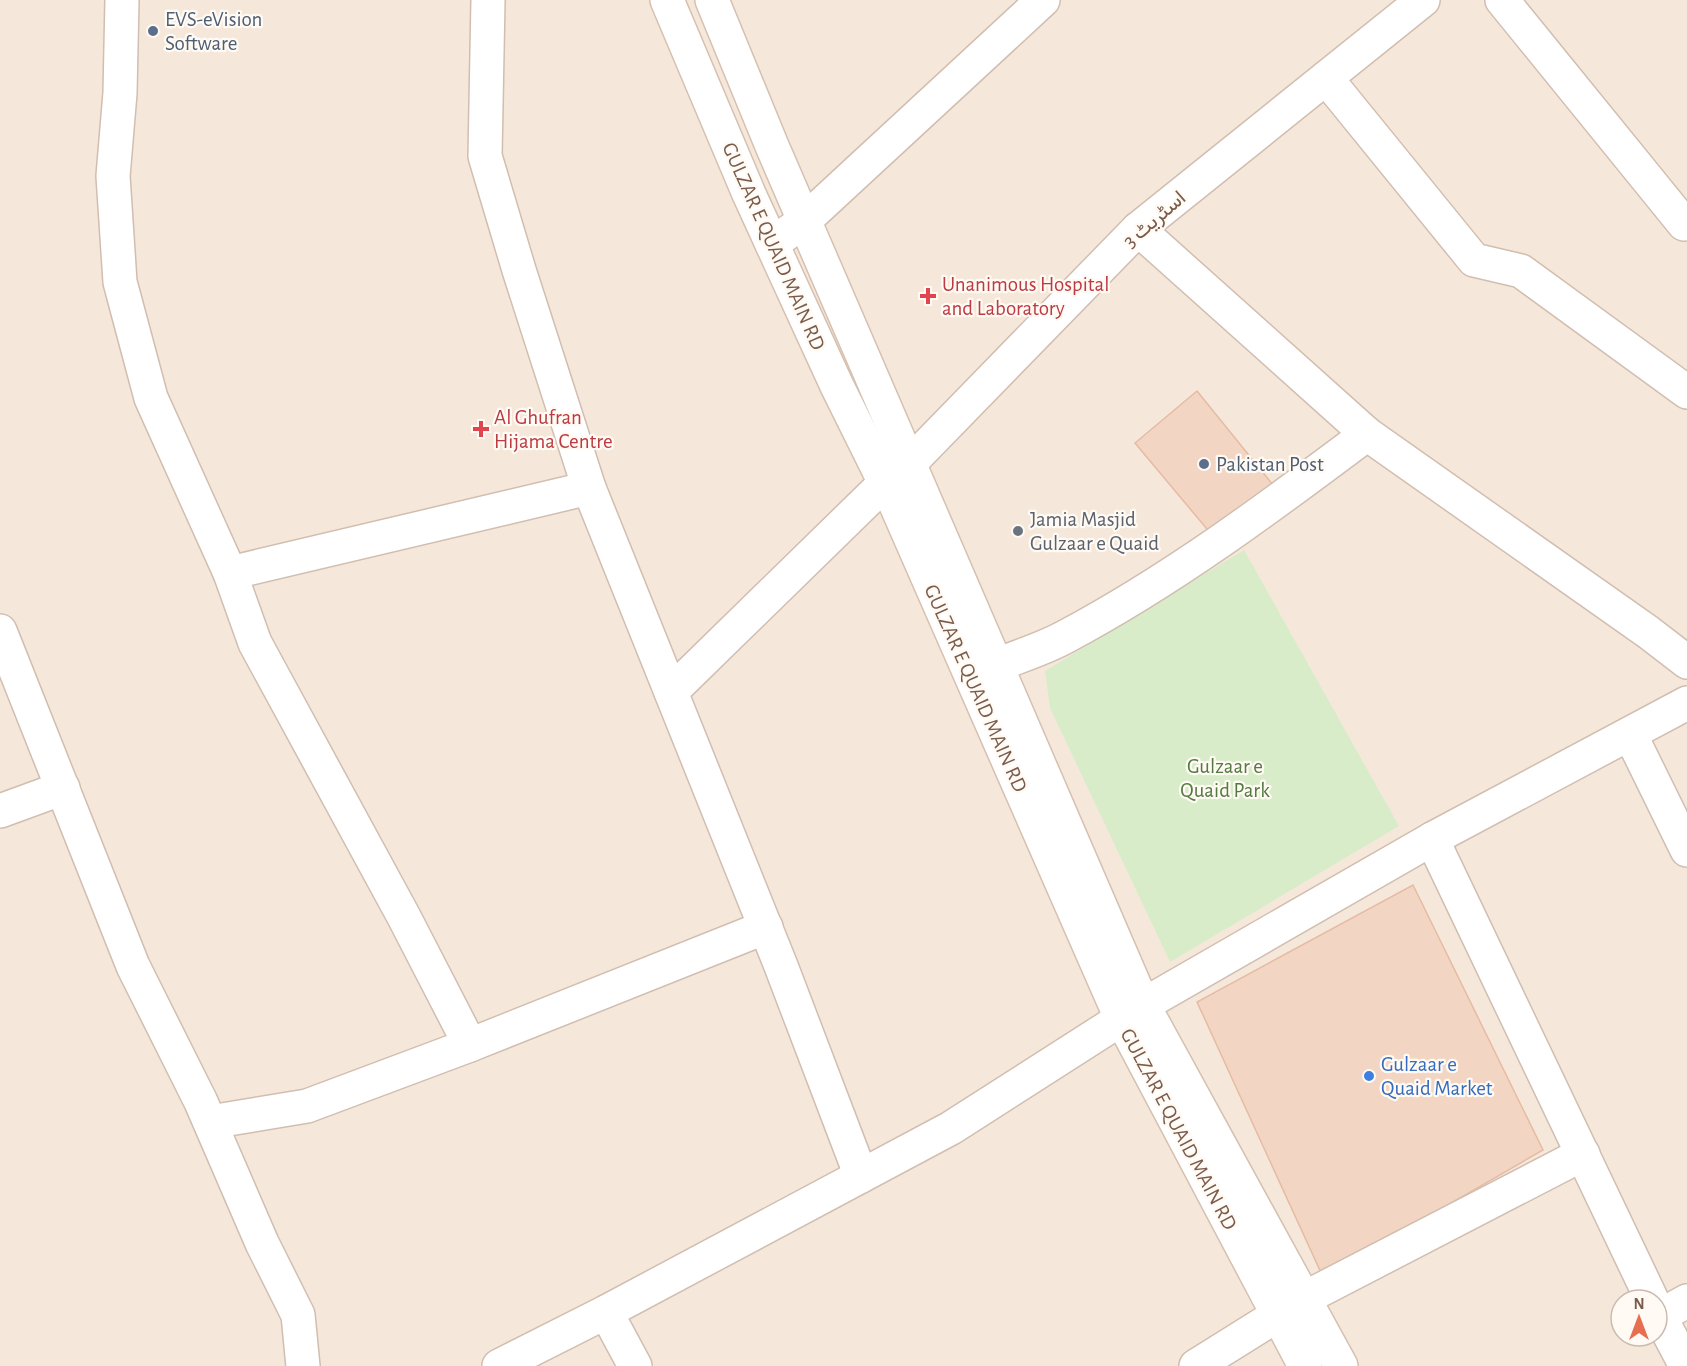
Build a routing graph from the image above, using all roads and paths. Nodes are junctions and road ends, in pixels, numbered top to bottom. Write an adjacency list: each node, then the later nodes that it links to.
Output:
1 (122, 0): 17 (street)
2 (488, 0): 16 (street)
3 (667, 0): 12 (street, GULZAR E QUAID MAIN RD)
4 (712, 0): 9 (street, GULZAR E QUAID MAIN RD)
5 (1043, 0): 9 (street)
6 (1422, 0): 8 (street, اسٹریٹ 3)
7 (1502, 0): 10 (street)
8 (1326, 78): 11 (street, اسٹریٹ 3); 13 (street)
9 (804, 221): 12 (street); 15 (street, GULZAR E QUAID MAIN RD)
10 (1684, 224)
11 (1138, 229): 14 (street); 15 (street, اسٹریٹ 3)
12 (772, 244): 15 (street, GULZAR E QUAID MAIN RD)
13 (1687, 392)
14 (1367, 434): 19 (street); 20 (street)
15 (897, 474): 20 (street, GULZAR E QUAID MAIN RD); 21 (street, اسٹریٹ 3); 29 (street, GULZAR E QUAID MAIN RD)
16 (589, 488): 17 (street); 21 (street)
17 (230, 573): 30 (street)
18 (0, 631): 24 (street)
19 (1687, 663)
20 (997, 665): 29 (street, GULZAR E QUAID MAIN RD)
21 (671, 692): 28 (street)
22 (1687, 704): 23 (street)
23 (1630, 734): 26 (street); 27 (street)
24 (63, 788): 25 (street); 31 (street)
25 (0, 811)
26 (1432, 839): 29 (street); 32 (street)
27 (1687, 850)
28 (766, 927): 30 (street); 33 (street)
29 (1132, 1011): 33 (street); 35 (street, GULZAR E QUAID MAIN RD)
30 (470, 1045): 31 (street)
31 (210, 1122): 38 (street)
32 (1583, 1154): 34 (street); 35 (street)
33 (861, 1176): 36 (street)
34 (1654, 1288)
35 (1290, 1307): 41 (street); 42 (street, GULZAR E QUAID MAIN RD); 43 (street, GULZAR E QUAID MAIN RD)
36 (606, 1312): 39 (street); 40 (street)
37 (1669, 1320): 44 (street)
38 (303, 1366)
39 (499, 1366)
40 (635, 1366)
41 (1196, 1366)
42 (1305, 1366)
43 (1341, 1366)
44 (1686, 1366)

